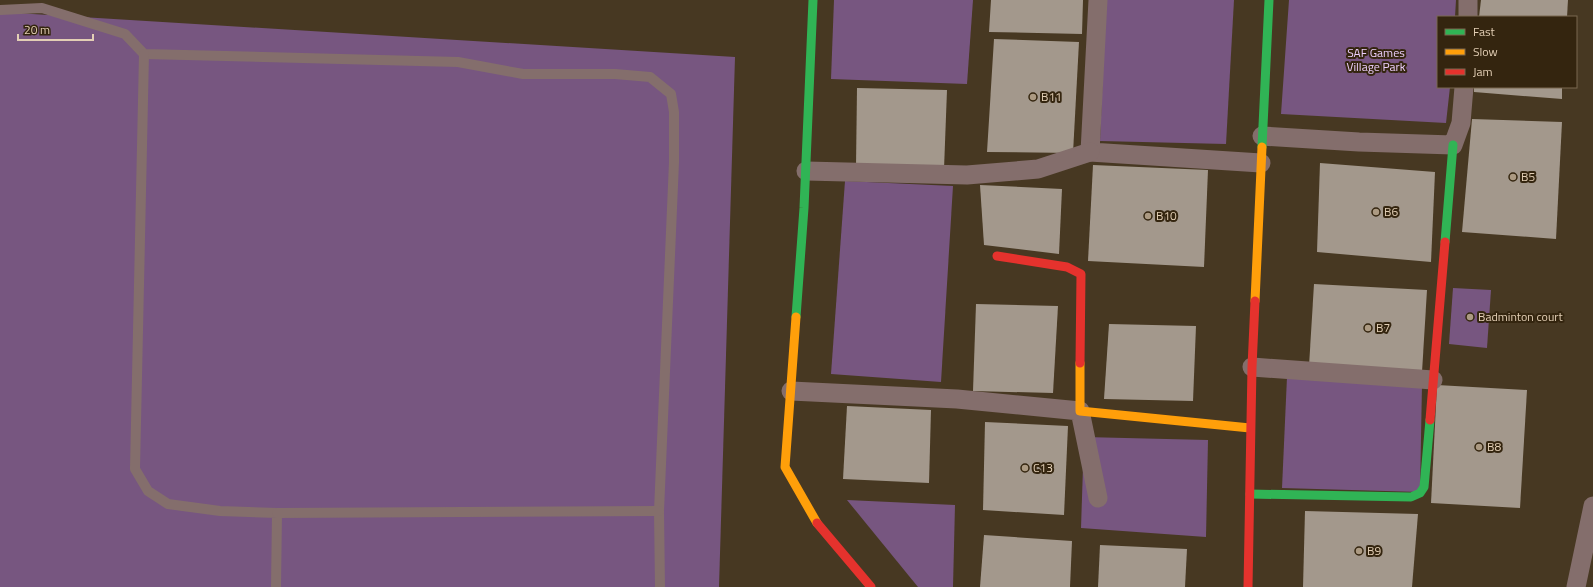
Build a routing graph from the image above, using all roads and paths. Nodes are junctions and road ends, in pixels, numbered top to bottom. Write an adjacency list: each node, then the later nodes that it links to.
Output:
1 (813, 0): 13 (street)
2 (1098, 0): 11 (street)
3 (1269, 0): 9 (street)
4 (1468, 0): 6 (street)
5 (0, 10): 7 (lane)
6 (1468, 16)
7 (144, 54): 22 (lane); 23 (lane)
8 (1464, 88): 10 (street)
9 (1262, 136): 10 (street); 12 (street)
10 (1452, 145): 16 (street)
11 (1090, 152): 12 (street); 13 (street)
12 (1261, 163): 15 (street)
13 (806, 171): 17 (street)
14 (997, 256): 18 (street)
15 (1252, 367): 16 (street); 19 (street)
16 (1433, 380): 20 (street)
17 (791, 391): 18 (street); 27 (street)
18 (1080, 411): 19 (street); 21 (street)
19 (1250, 428): 20 (street)
20 (1250, 494): 28 (street)
21 (1098, 498)
22 (659, 511): 23 (lane); 26 (lane)
23 (277, 513): 25 (lane)
24 (1592, 515): 29 (street)
25 (276, 587)
26 (660, 587)
27 (871, 587)
28 (1248, 587)
29 (1576, 587)

